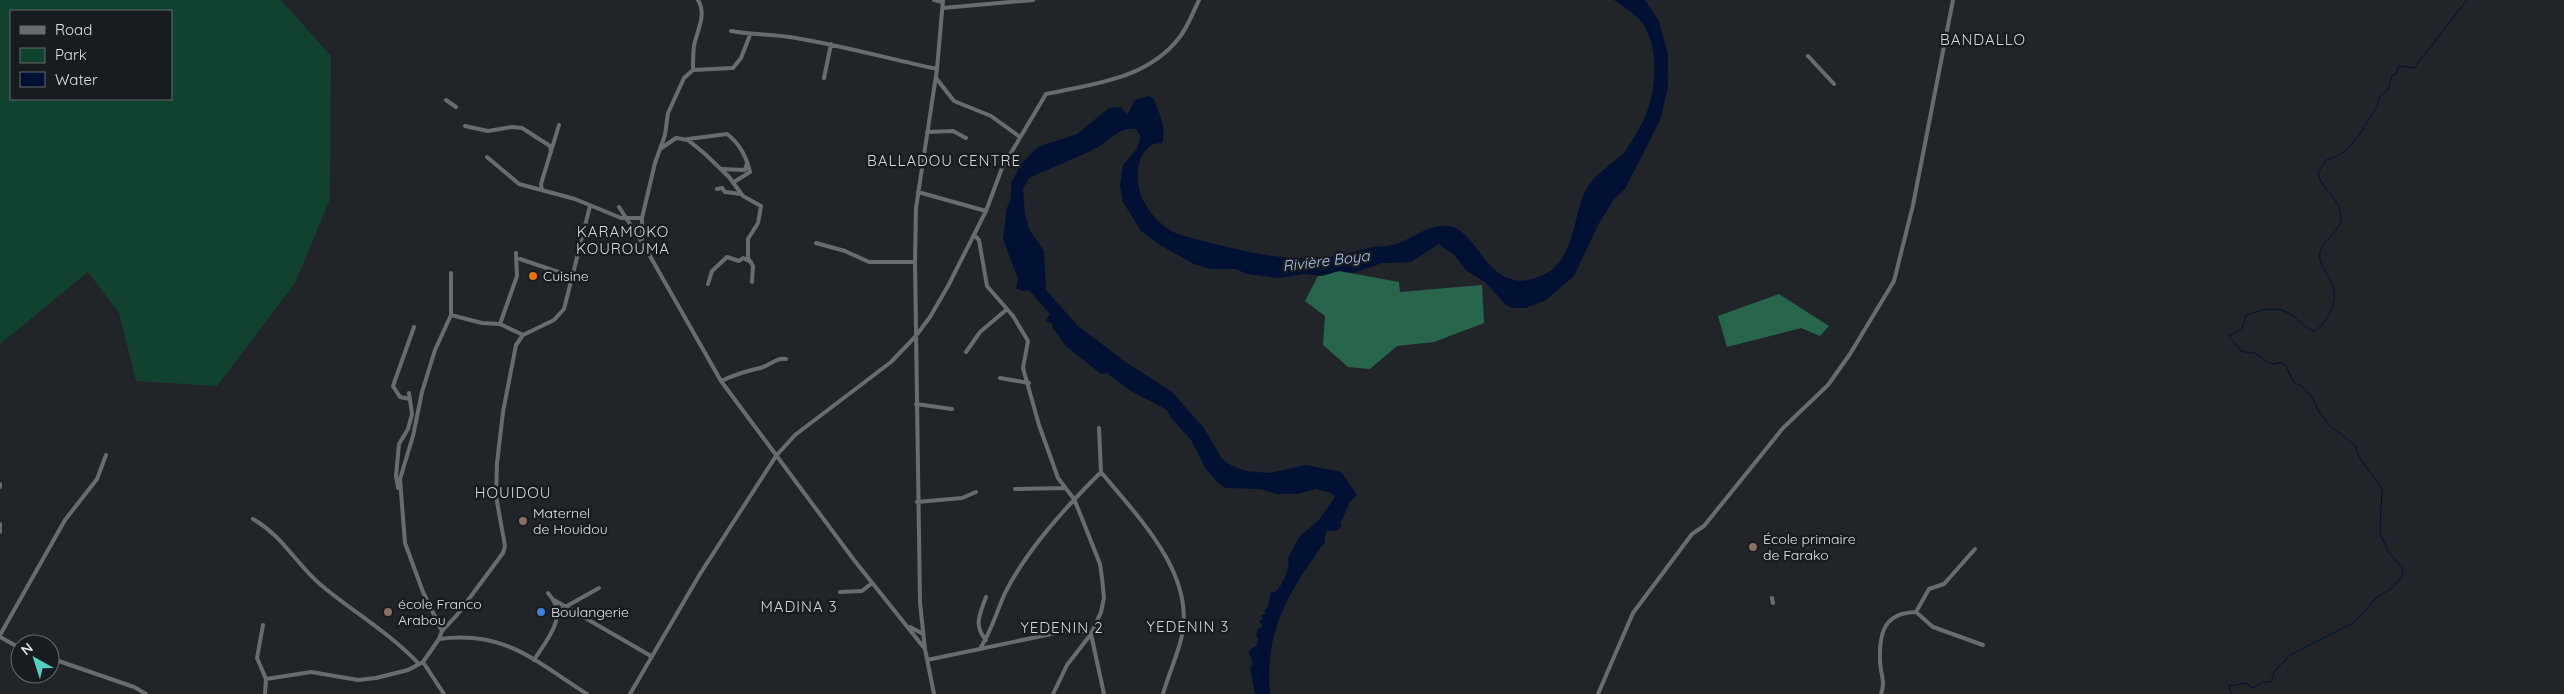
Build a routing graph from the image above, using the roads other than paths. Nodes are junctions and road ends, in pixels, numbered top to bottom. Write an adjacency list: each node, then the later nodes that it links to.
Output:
1 (698, 0): 13 (street)
2 (934, 0): 6 (street)
3 (1033, 0): 7 (street)
4 (1199, 0): 22 (street)
5 (1953, 0): 115 (street)
6 (943, 1): 7 (street)
7 (943, 8): 12 (street)
8 (731, 31): 9 (street)
9 (750, 35): 10 (street); 13 (street)
10 (832, 44): 12 (street); 14 (street)
11 (1808, 56): 16 (street)
12 (937, 69): 15 (street)
13 (693, 70): 25 (street)
14 (824, 78)
15 (936, 78): 21 (street); 22 (street)
16 (1834, 84)
17 (446, 100): 18 (street)
18 (456, 107)
19 (559, 125): 26 (street)
20 (466, 126): 26 (street)
21 (927, 132): 23 (street); 33 (street)
22 (1020, 137): 37 (street)
23 (966, 138)
24 (686, 139): 25 (street); 28 (street); 29 (street)
25 (660, 149): 39 (street)
26 (551, 152): 32 (street)
27 (487, 157): 32 (street)
28 (747, 162): 29 (street); 30 (street)
29 (722, 169): 30 (street)
30 (734, 182): 34 (street)
31 (717, 189): 34 (street)
32 (542, 190): 35 (street)
33 (918, 192): 37 (street); 46 (street)
34 (742, 194): 45 (street)
35 (590, 206): 38 (street); 48 (street)
36 (619, 207): 38 (street)
37 (986, 211): 40 (street)
38 (626, 218): 39 (street); 41 (street)
39 (642, 218): 41 (street)
40 (974, 236): 51 (street); 56 (street)
41 (642, 242): 60 (street)
42 (816, 243): 46 (street)
43 (516, 253): 53 (street)
44 (520, 259): 48 (street)
45 (751, 262): 49 (street); 50 (street)
46 (915, 262): 56 (street)
47 (450, 273): 52 (street)
48 (573, 277): 55 (street)
49 (752, 282)
50 (708, 284)
51 (1006, 310): 57 (street); 61 (street)
52 (451, 316): 53 (street); 73 (street)
53 (500, 324): 55 (street)
54 (414, 327): 63 (street)
55 (523, 335): 91 (street)
56 (915, 338): 64 (street); 68 (street)
57 (966, 352)
58 (786, 359): 60 (street)
59 (1000, 378): 61 (street)
60 (721, 381): 68 (street)
61 (1028, 383): 70 (street)
62 (409, 393): 63 (street)
63 (410, 399): 73 (street)
64 (916, 404): 65 (street); 75 (street)
65 (952, 409)
66 (1099, 428): 69 (street)
67 (106, 455): 94 (street)
68 (776, 456): 80 (street); 100 (street)
69 (1101, 472): 74 (street); 114 (street)
70 (1065, 488): 71 (street); 74 (street)
71 (1015, 489)
72 (976, 492): 75 (street)
73 (400, 495): 91 (street)
74 (1074, 499): 93 (street); 96 (street)
75 (918, 502): 92 (street)
76 (253, 519): 104 (street)
77 (0, 524): 78 (street)
78 (0, 532)
79 (1975, 549): 88 (street)
80 (872, 583): 83 (street); 90 (street)
81 (598, 588): 86 (street)
82 (548, 592): 85 (street)
83 (840, 592)
84 (986, 597): 96 (street)
85 (554, 600): 86 (street); 87 (street)
86 (566, 607): 87 (street); 100 (street)
87 (558, 611): 101 (street)
88 (1916, 612): 97 (street); 116 (street)
89 (263, 624): 105 (street)
90 (907, 626): 92 (street); 99 (street)
91 (442, 631): 95 (street)
92 (923, 634): 99 (street)
93 (1091, 634): 98 (street); 112 (street); 113 (street)
94 (0, 636)
95 (439, 639): 101 (street); 104 (street)
96 (986, 640): 98 (street)
97 (1983, 645)
98 (981, 647): 102 (street)
99 (925, 649): 102 (street)
100 (652, 656): 110 (street)
101 (534, 660): 109 (street)
102 (927, 660): 111 (street)
103 (60, 661): 106 (street)
104 (421, 663): 105 (street); 108 (street)
105 (266, 679): 107 (street)
106 (146, 694)
107 (264, 694)
108 (444, 694)
109 (587, 694)
110 (630, 694)
111 (934, 694)
112 (1052, 694)
113 (1104, 694)
114 (1162, 694)
115 (1598, 694)
116 (1881, 694)

